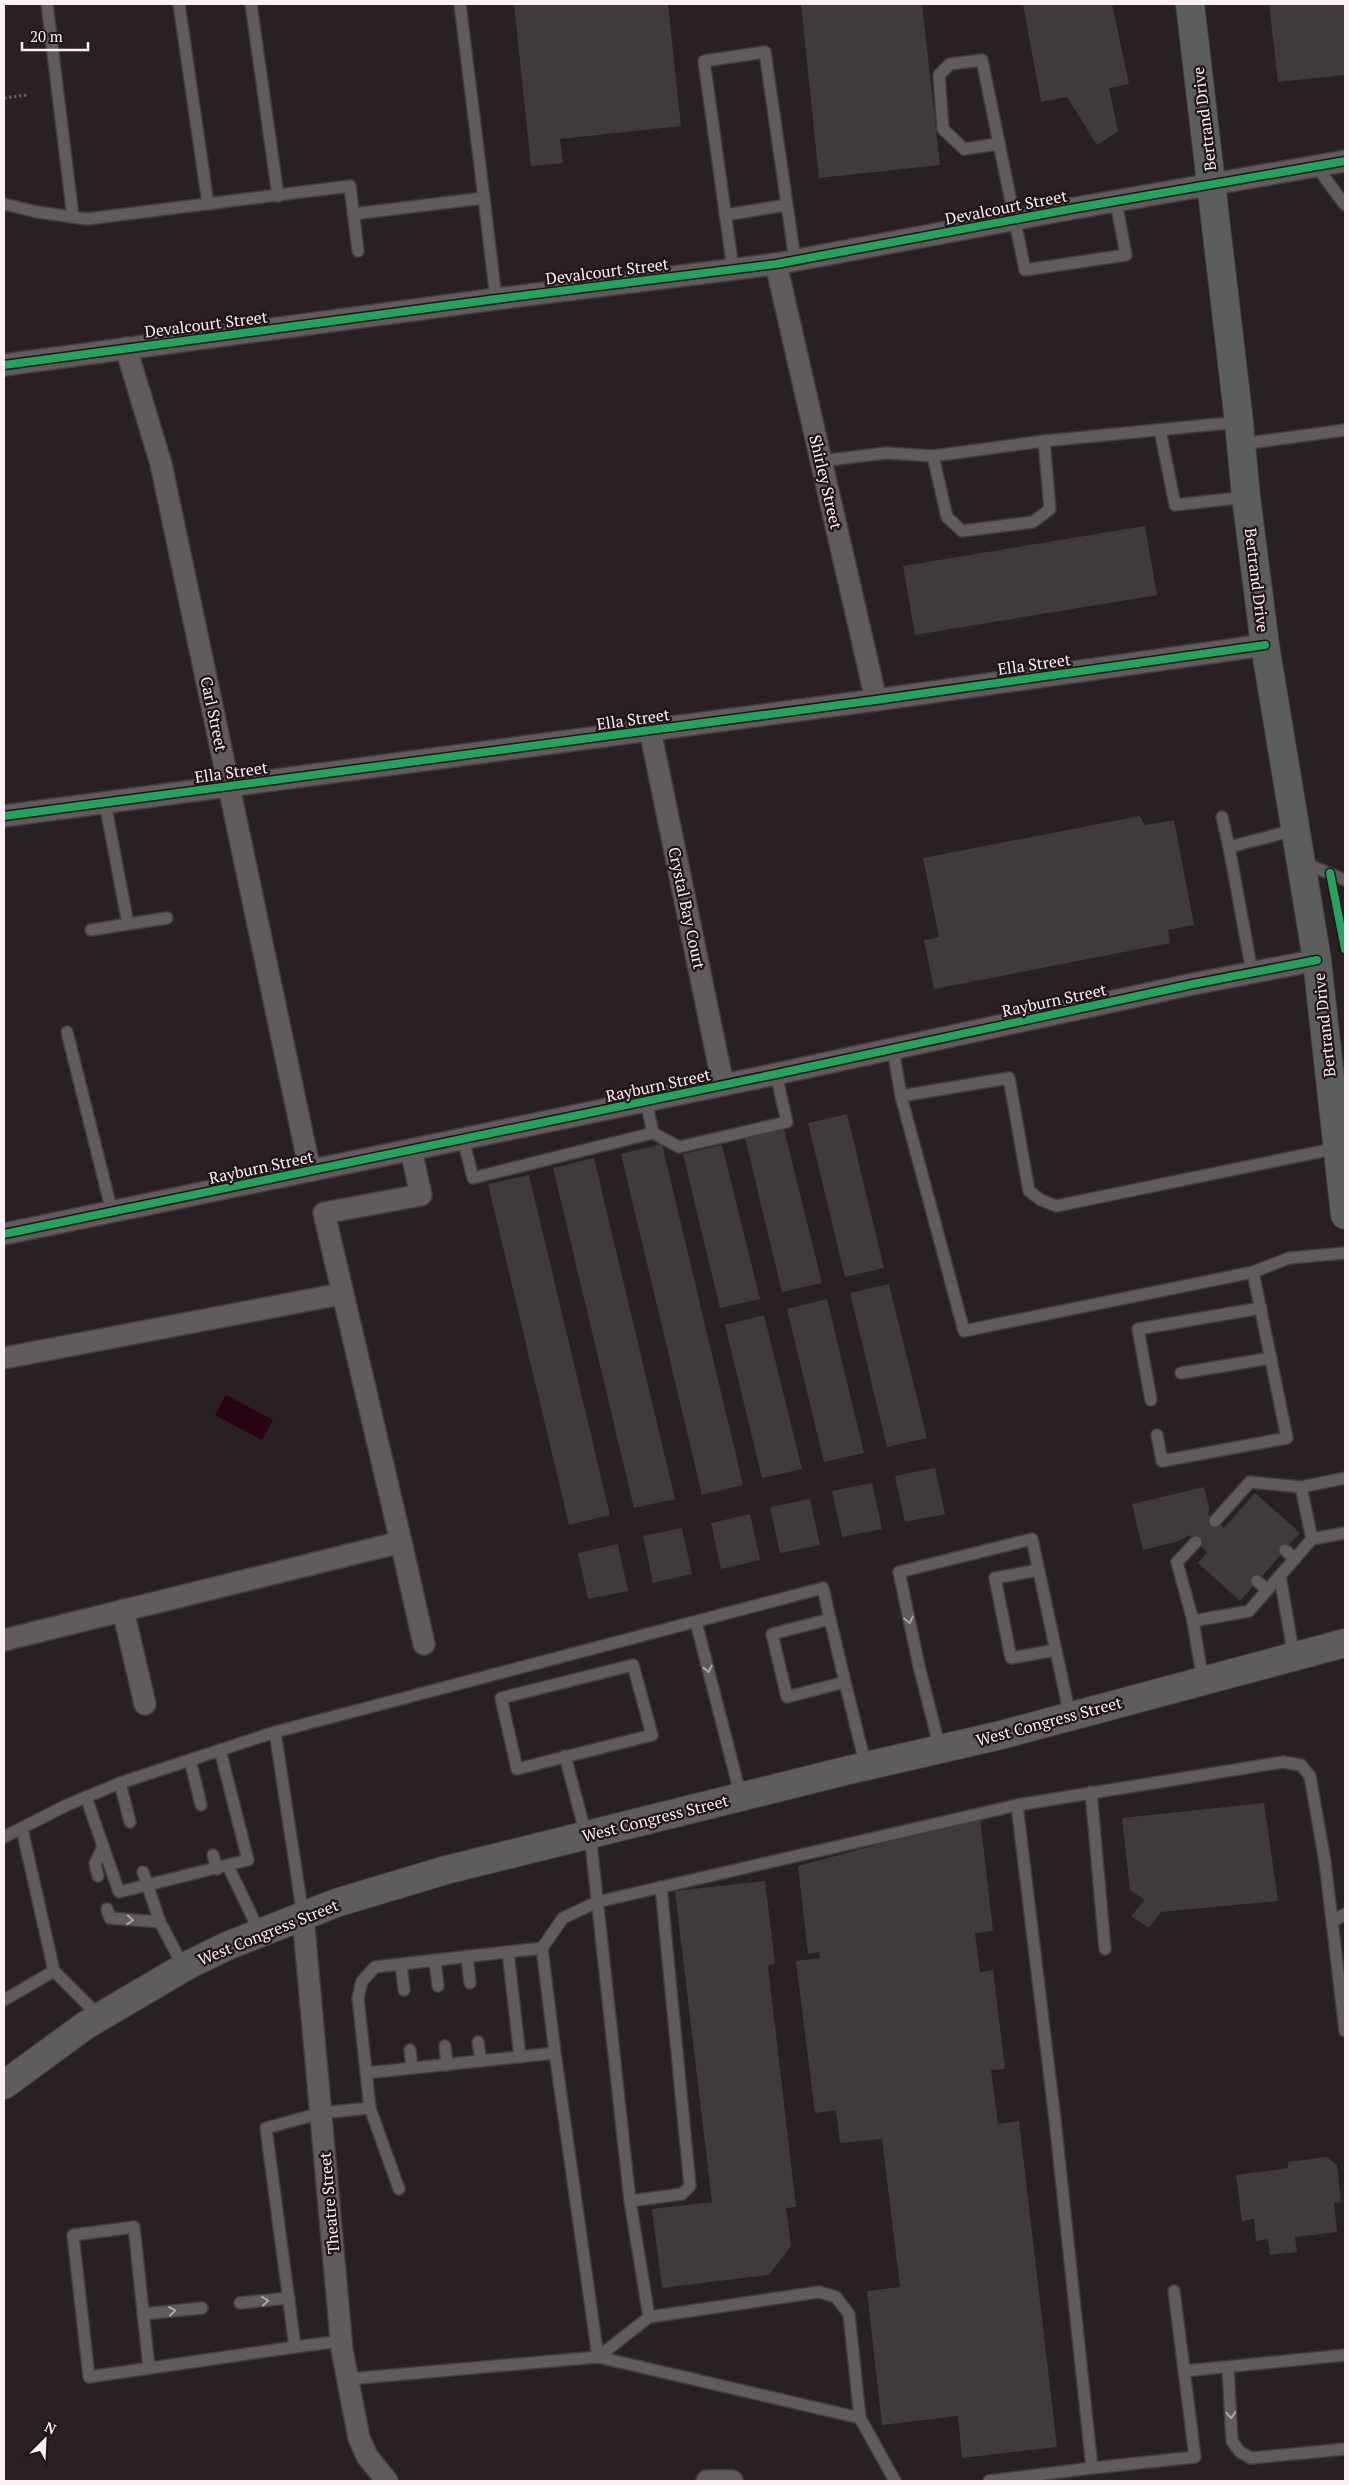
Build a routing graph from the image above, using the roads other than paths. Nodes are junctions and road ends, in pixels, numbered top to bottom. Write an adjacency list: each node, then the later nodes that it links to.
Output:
1 (47, 4): 19 (lane)
2 (179, 4): 14 (lane)
3 (251, 4): 10 (lane)
4 (460, 4): 11 (lane)
5 (1190, 4): 9 (main road, Bertrand Drive)
6 (998, 144): 6 (lane); 20 (lane)
7 (1345, 161): 8 (street, Devalcourt Street)
8 (1317, 166): 9 (street, Devalcourt Street); 16 (lane)
9 (1212, 186): 12 (street, Devalcourt Street); 29 (main road, Bertrand Drive)
10 (278, 196): 14 (lane); 17 (lane)
11 (484, 198): 17 (lane); 24 (lane)
12 (1116, 202): 20 (street, Devalcourt Street); 20 (lane)
13 (4, 204): 19 (lane)
14 (208, 204): 19 (lane)
15 (787, 205): 18 (lane); 18 (lane); 22 (lane)
16 (1345, 205)
17 (353, 214): 21 (lane)
18 (725, 215): 23 (lane)
19 (73, 218)
20 (1015, 220): 22 (street, Devalcourt Street)
21 (358, 250)
22 (785, 262): 23 (street, Devalcourt Street); 32 (street, Shirley Street)
23 (732, 270): 24 (street, Devalcourt Street)
24 (496, 299): 25 (street, Devalcourt Street)
25 (126, 348): 26 (street, Devalcourt Street); 37 (street, Carl Street)
26 (4, 365)
27 (1160, 430): 29 (lane); 30 (lane); 33 (lane)
28 (1345, 430): 29 (lane)
29 (1240, 433): 33 (main road, Bertrand Drive)
30 (1044, 441): 31 (lane); 31 (lane)
31 (933, 456): 32 (lane)
32 (821, 461): 35 (street, Shirley Street)
33 (1246, 497): 34 (main road, Bertrand Drive)
34 (1265, 645): 35 (street, Ella Street); 41 (main road, Bertrand Drive)
35 (876, 700): 36 (street, Ella Street)
36 (650, 730): 37 (street, Ella Street); 53 (street, Crystal Bay Court)
37 (229, 786): 38 (street, Ella Street); 60 (street, Carl Street)
38 (105, 803): 39 (street, Ella Street); 46 (lane)
39 (4, 816)
40 (1222, 817): 42 (lane)
41 (1295, 830): 42 (lane); 43 (main road, Bertrand Drive)
42 (1228, 846): 49 (lane)
43 (1300, 861): 44 (lane); 48 (main road, Bertrand Drive)
44 (1345, 880)
45 (167, 918): 46 (lane)
46 (128, 924): 47 (lane)
47 (91, 930)
48 (1317, 960): 49 (street, Rayburn Street); 58 (main road, Bertrand Drive)
49 (1252, 972): 51 (street, Rayburn Street)
50 (67, 1032): 62 (lane)
51 (893, 1049): 52 (street, Rayburn Street); 54 (lane)
52 (776, 1074): 53 (street, Rayburn Street); 56 (lane)
53 (723, 1085): 55 (street, Rayburn Street)
54 (901, 1096): 58 (lane); 66 (lane)
55 (646, 1101): 56 (lane); 57 (street, Rayburn Street)
56 (653, 1133): 57 (lane)
57 (463, 1139): 59 (street, Rayburn Street)
58 (1338, 1148): 61 (main road, Bertrand Drive)
59 (411, 1150): 60 (street, Rayburn Street); 67 (street)
60 (310, 1171): 62 (street, Rayburn Street)
61 (1344, 1186): 63 (main road, Bertrand Drive)
62 (112, 1212): 64 (street, Rayburn Street)
63 (1345, 1215)
64 (4, 1234)
65 (1345, 1253): 66 (lane)
66 (1253, 1272): 68 (lane)
67 (341, 1294): 69 (street); 79 (street)
68 (1261, 1308): 70 (lane); 72 (lane)
69 (4, 1358)
70 (1271, 1358): 71 (lane); 73 (lane)
71 (1181, 1374)
72 (1151, 1400)
73 (1157, 1435)
74 (1345, 1478): 75 (lane)
75 (1301, 1487): 76 (lane); 78 (lane)
76 (1215, 1521)
77 (1345, 1533): 78 (lane)
78 (1312, 1539): 82 (lane)
79 (401, 1542): 87 (street); 93 (street)
80 (1196, 1542): 90 (lane)
81 (1285, 1550): 82 (lane)
82 (1295, 1559): 84 (lane)
83 (1039, 1570): 94 (lane); 94 (lane); 101 (lane, one-way to 101)
84 (1280, 1576): 86 (lane); 95 (lane)
85 (1257, 1581): 86 (lane)
86 (1267, 1590): 90 (lane)
87 (123, 1610): 91 (street); 98 (street)
88 (830, 1619): 89 (lane); 97 (lane); 97 (lane)
89 (696, 1622): 100 (lane); 108 (lane, one-way to 108)
90 (1193, 1622): 96 (lane)
91 (4, 1640)
92 (1345, 1643): 95 (main road, West Congress Street)
93 (424, 1644)
94 (1056, 1650): 99 (lane)
95 (1294, 1657): 96 (main road, West Congress Street)
96 (1203, 1681): 99 (main road, West Congress Street)
97 (845, 1682): 105 (lane)
98 (145, 1704)
99 (1070, 1716): 101 (main road, West Congress Street)
100 (274, 1732): 102 (lane); 126 (lane)
101 (940, 1749): 105 (main road, West Congress Street)
102 (220, 1750): 104 (lane); 118 (lane)
103 (566, 1756): 103 (lane); 114 (lane)
104 (190, 1760): 106 (lane); 110 (lane)
105 (866, 1767): 108 (main road, West Congress Street)
106 (120, 1783): 109 (lane); 112 (lane)
107 (1091, 1792): 111 (lane); 127 (lane); 132 (lane)
108 (741, 1796): 114 (main road, West Congress Street)
109 (86, 1797): 113 (lane); 116 (lane)
110 (201, 1805)
111 (1017, 1805): 122 (lane); 175 (lane)
112 (130, 1822)
113 (22, 1828): 115 (lane); 138 (lane)
114 (588, 1835): 123 (lane); 126 (main road, West Congress Street)
115 (4, 1837)
116 (103, 1846): 120 (lane); 121 (lane)
117 (213, 1855): 118 (lane)
118 (223, 1867): 121 (lane); 130 (lane)
119 (143, 1872): 121 (lane)
120 (98, 1876)
121 (148, 1885): 128 (lane)
122 (661, 1887): 123 (lane); 158 (lane)
123 (597, 1902): 131 (lane); 158 (lane)
124 (107, 1909): 128 (lane, one-way to 128)
125 (1345, 1914): 127 (lane)
126 (303, 1916): 130 (main road, West Congress Street); 156 (street, Theatre Street)
127 (1332, 1921): 129 (lane); 144 (lane)
128 (160, 1922): 137 (lane)
129 (1345, 1923)
130 (260, 1933): 137 (main road, West Congress Street)
131 (542, 1948): 133 (lane); 148 (lane)
132 (1105, 1948)
133 (508, 1952): 134 (lane); 149 (lane)
134 (467, 1956): 135 (lane); 139 (lane)
135 (435, 1960): 136 (lane); 140 (lane)
136 (401, 1964): 141 (lane); 153 (lane)
137 (184, 1968): 143 (main road, West Congress Street)
138 (54, 1971): 142 (lane); 143 (lane)
139 (470, 1983)
140 (438, 1986)
141 (404, 1990)
142 (4, 2000)
143 (100, 2017): 154 (main road, West Congress Street)
144 (1345, 2031)
145 (478, 2042): 150 (lane)
146 (445, 2046): 151 (lane)
147 (410, 2050): 152 (lane)
148 (555, 2053): 149 (lane); 168 (lane)
149 (520, 2056): 150 (lane)
150 (481, 2061): 151 (lane)
151 (447, 2064): 152 (lane)
152 (412, 2068): 153 (lane)
153 (366, 2073): 155 (lane)
154 (4, 2085)
155 (370, 2108): 156 (lane); 157 (lane)
156 (321, 2114): 160 (lane); 165 (street, Theatre Street)
157 (399, 2189)
158 (630, 2202): 164 (lane)
159 (1174, 2291): 171 (lane)
160 (289, 2298): 161 (lane, one-way to 160); 166 (lane)
161 (240, 2304)
162 (202, 2308): 163 (lane, one-way to 162)
163 (143, 2314): 170 (lane); 170 (lane)
164 (649, 2317): 168 (lane); 173 (lane)
165 (341, 2341): 166 (lane); 172 (street, Theatre Street)
166 (295, 2347): 170 (lane)
167 (1345, 2355): 169 (lane)
168 (598, 2357): 172 (lane); 173 (lane)
169 (1228, 2367): 171 (lane); 174 (lane, one-way to 174)
170 (149, 2368)
171 (1184, 2371): 175 (lane)
172 (348, 2379): 176 (street, Theatre Street)
173 (860, 2418): 179 (lane)
174 (1345, 2449)
175 (1092, 2468): 180 (lane)
176 (387, 2481)
177 (707, 2481): 178 (street)
178 (732, 2481)
179 (896, 2481)
180 (989, 2481)

